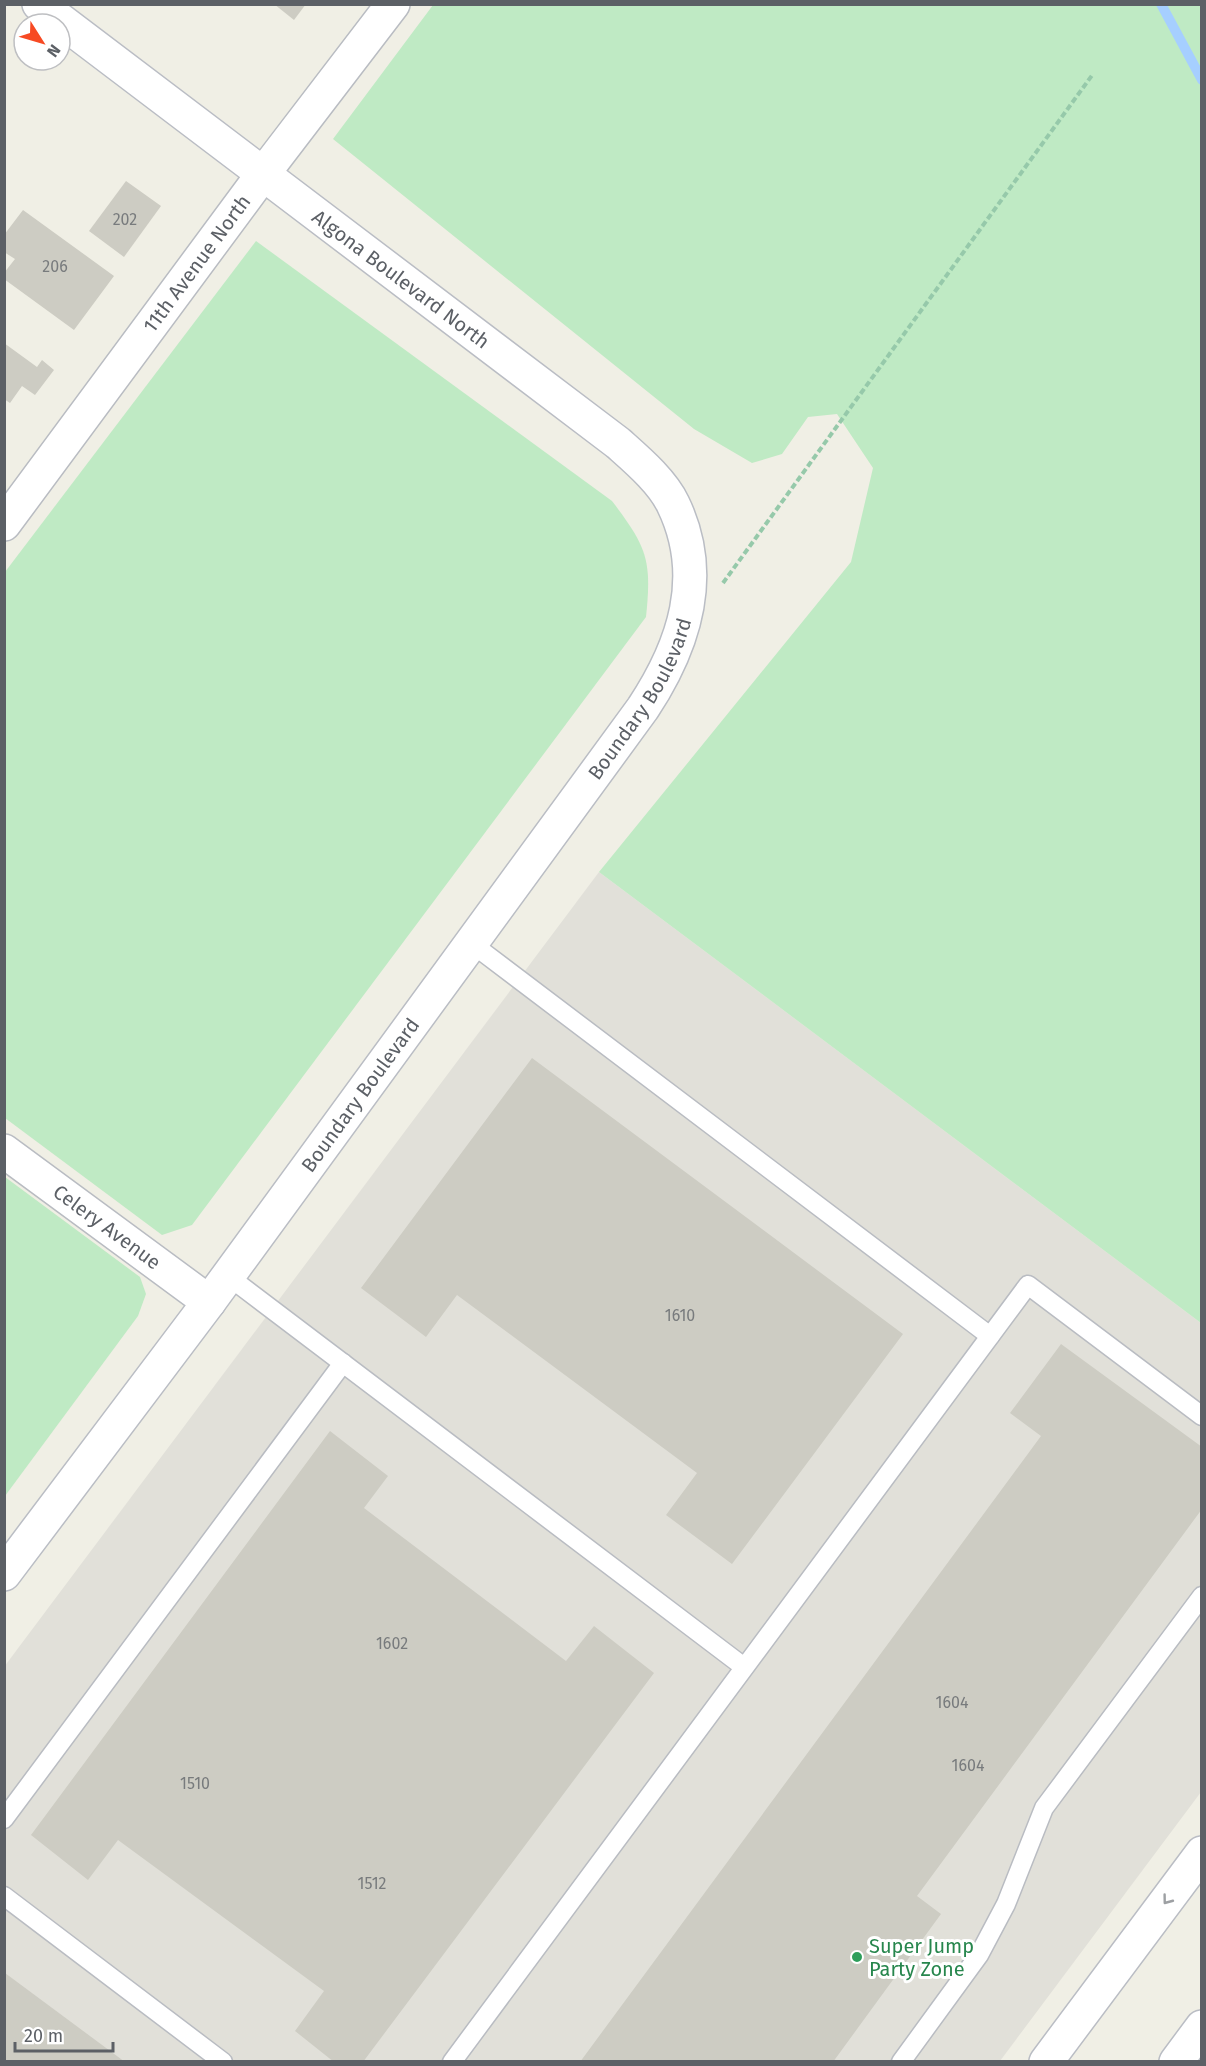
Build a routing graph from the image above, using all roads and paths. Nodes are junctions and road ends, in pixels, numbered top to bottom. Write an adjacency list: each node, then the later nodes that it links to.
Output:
1 (39, 4): 4 (street, Algona Boulevard North)
2 (393, 4): 4 (street, 11th Avenue North)
3 (1093, 74): 6 (path)
4 (262, 174): 5 (street, 11th Avenue North); 7 (street, Algona Boulevard North)
5 (4, 524)
6 (721, 586)
7 (689, 601): 8 (street, Boundary Boulevard)
8 (471, 943): 10 (street, Boundary Boulevard); 12 (lane)
9 (4, 1151): 11 (street, Celery Avenue)
10 (228, 1276): 11 (street, Boundary Boulevard); 13 (lane)
11 (209, 1302): 15 (street, Boundary Boulevard)
12 (990, 1336): 14 (lane); 17 (lane)
13 (343, 1363): 17 (lane); 18 (lane)
14 (1202, 1416)
15 (4, 1574)
16 (1202, 1596): 24 (lane)
17 (744, 1667): 23 (lane)
18 (4, 1819)
19 (1202, 1854): 25 (street, one-way to 25)
20 (4, 1896): 22 (lane)
21 (1202, 2027): 26 (street)
22 (223, 2061)
23 (452, 2061)
24 (901, 2061)
25 (1046, 2061)
26 (1176, 2061)

